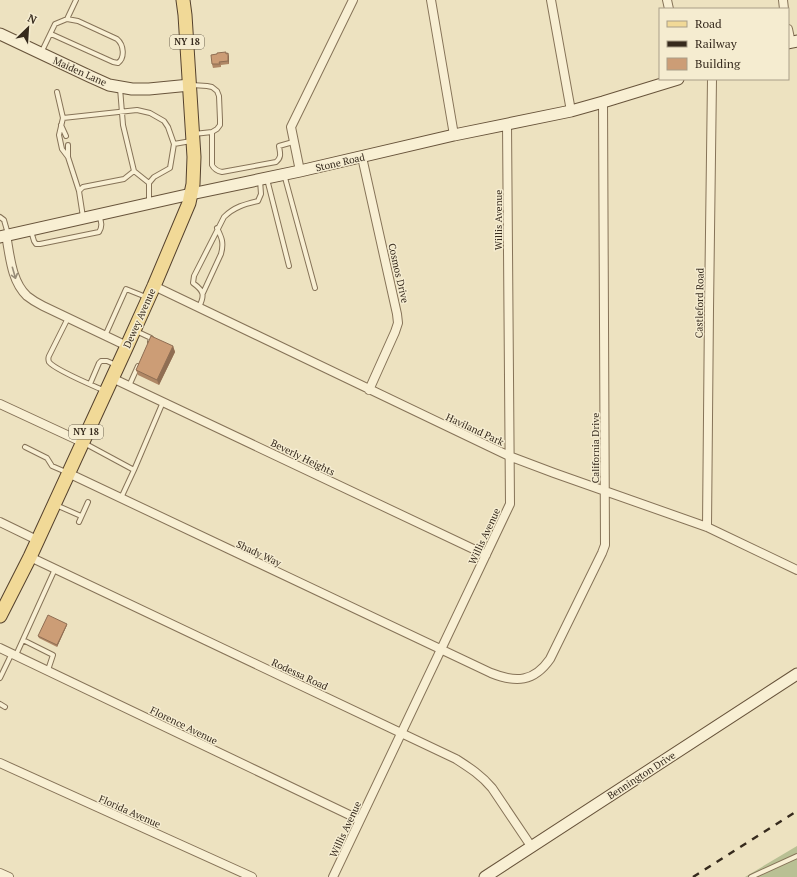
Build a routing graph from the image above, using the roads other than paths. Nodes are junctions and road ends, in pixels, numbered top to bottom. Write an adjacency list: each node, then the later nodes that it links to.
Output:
1 (76, 0): 6 (lane)
2 (183, 0): 14 (main road, Dewey Avenue / NY 18)
3 (353, 0): 27 (street)
4 (432, 0): 24 (street)
5 (551, 0): 19 (street)
6 (67, 19): 9 (lane); 9 (lane)
7 (789, 31): 10 (street)
8 (0, 34): 11 (street, Maiden Lane)
9 (51, 34): 11 (lane)
10 (794, 43)
11 (41, 53): 15 (street, Maiden Lane)
12 (675, 80): 17 (street, Stone Road)
13 (712, 80): 78 (street, Castleford Road)
14 (190, 85): 15 (street, Maiden Lane); 23 (lane); 26 (main road, Dewey Avenue / NY 18)
15 (120, 87): 18 (lane)
16 (57, 92): 20 (lane)
17 (603, 102): 19 (street, Stone Road); 71 (street, California Drive)
18 (122, 111): 20 (lane); 28 (lane); 32 (lane)
19 (571, 111): 21 (street, Stone Road)
20 (63, 118): 22 (lane)
21 (507, 124): 24 (street, Stone Road); 68 (street, Willis Avenue)
22 (61, 125): 25 (lane); 31 (lane)
23 (212, 132): 26 (lane); 27 (lane)
24 (454, 135): 30 (street, Stone Road)
25 (66, 136)
26 (193, 137): 28 (lane); 38 (main road, Dewey Avenue / NY 18)
27 (293, 142): 33 (street)
28 (174, 144): 36 (lane)
29 (68, 145): 31 (lane)
30 (362, 157): 33 (street, Stone Road); 62 (street, Cosmos Drive)
31 (68, 158): 37 (lane)
32 (134, 171): 36 (lane); 37 (lane)
33 (300, 171): 34 (street, Stone Road)
34 (284, 174): 35 (street, Stone Road); 48 (lane)
35 (263, 178): 38 (street, Stone Road); 43 (lane); 46 (lane)
36 (149, 183): 39 (lane)
37 (79, 192): 42 (lane)
38 (191, 194): 39 (street, Stone Road); 47 (main road, Dewey Avenue / NY 18)
39 (149, 203): 40 (street, Stone Road)
40 (99, 214): 42 (street, Stone Road); 44 (lane)
41 (0, 217): 45 (lane)
42 (83, 218): 44 (street, Stone Road)
43 (217, 228): 49 (lane); 49 (lane)
44 (31, 230): 45 (street, Stone Road)
45 (5, 236): 52 (street, one-way to 52)
46 (289, 266)
47 (154, 286): 50 (main road, Dewey Avenue / NY 18); 51 (street, Haviland Park)
48 (315, 288)
49 (203, 293): 51 (lane)
50 (148, 298): 53 (main road, Dewey Avenue / NY 18); 54 (lane)
51 (198, 307): 62 (street, Haviland Park)
52 (68, 318): 54 (street); 60 (lane)
53 (134, 330): 55 (lane); 56 (main road, Dewey Avenue / NY 18)
54 (105, 336): 56 (street)
55 (148, 345)
56 (127, 346): 58 (main road, Dewey Avenue / NY 18)
57 (142, 359): 61 (lane)
58 (117, 366): 59 (main road, Dewey Avenue / NY 18); 60 (lane)
59 (112, 378): 61 (street, Beverly Heights); 63 (main road, Dewey Avenue / NY 18)
60 (90, 384): 63 (lane)
61 (129, 386): 64 (street, Beverly Heights)
62 (369, 390): 68 (street, Haviland Park)
63 (105, 391): 66 (main road, Dewey Avenue / NY 18)
64 (163, 401): 69 (lane); 80 (street, Beverly Heights)
65 (0, 404): 66 (street)
66 (82, 442): 69 (lane); 70 (main road, Dewey Avenue / NY 18)
67 (25, 447): 70 (lane)
68 (509, 456): 71 (street, Haviland Park); 80 (street, Willis Avenue)
69 (134, 470): 72 (lane)
70 (68, 473): 72 (street, Shady Way); 74 (main road, Dewey Avenue / NY 18)
71 (605, 491): 78 (street, Haviland Park); 87 (street, California Drive)
72 (120, 498): 87 (street, Shady Way)
73 (88, 502): 75 (lane)
74 (54, 504): 75 (lane); 79 (main road, Dewey Avenue / NY 18)
75 (81, 516): 77 (lane)
76 (0, 522): 79 (street)
77 (78, 522)
78 (707, 527): 83 (street, Haviland Park)
79 (38, 540): 81 (main road, Dewey Avenue / NY 18)
80 (486, 555): 87 (street, Willis Avenue)
81 (30, 557): 82 (street, Rodessa Road); 84 (main road, Dewey Avenue / NY 18)
82 (55, 569): 85 (lane); 94 (street, Rodessa Road)
83 (797, 570)
84 (0, 616)
85 (23, 640): 88 (lane); 89 (lane)
86 (0, 648): 88 (street, Florence Avenue)
87 (440, 650): 94 (street, Willis Avenue)
88 (14, 654): 89 (street, Florence Avenue); 91 (lane)
89 (48, 670): 96 (street, Florence Avenue)
90 (797, 674): 97 (street, Bennington Drive)
91 (0, 678)
92 (0, 704): 93 (lane)
93 (5, 707)
94 (401, 733): 96 (street, Willis Avenue); 97 (street, Rodessa Road)
95 (0, 763): 101 (street, Florida Avenue)
96 (360, 820): 102 (street, Willis Avenue)
97 (531, 846): 103 (street, Bennington Drive)
98 (797, 856): 104 (lane)
99 (0, 873): 100 (street)
100 (9, 877)
101 (252, 877)
102 (333, 877)
103 (485, 877)
104 (752, 877)

